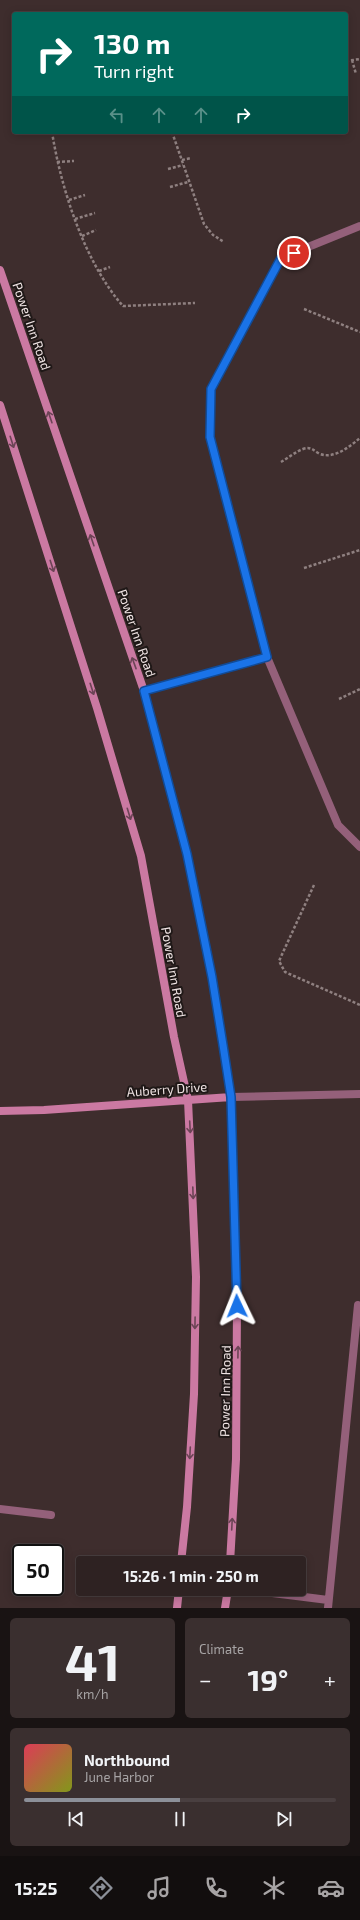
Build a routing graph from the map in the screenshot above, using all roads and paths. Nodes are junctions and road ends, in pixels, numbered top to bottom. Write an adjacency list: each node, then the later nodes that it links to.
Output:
1 (360, 59): 2 (path)
2 (352, 60): 3 (path); 4 (path)
3 (348, 61)
4 (356, 74)
5 (52, 134): 10 (path)
6 (173, 134): 8 (path)
7 (191, 158): 8 (path)
8 (181, 160): 11 (path)
9 (74, 161): 10 (path)
10 (57, 162): 16 (path)
11 (183, 164): 12 (path); 13 (path)
12 (168, 168)
13 (188, 182): 14 (path); 22 (path)
14 (170, 187)
15 (85, 195): 16 (path)
16 (69, 200): 18 (path)
17 (95, 213): 18 (path)
18 (75, 219): 21 (path)
19 (360, 226): 34 (street)
20 (96, 230): 21 (path)
21 (82, 236): 25 (path)
22 (224, 242)
23 (110, 267): 25 (path)
24 (0, 270): 36 (main road, Power Inn Road, one-way to 24)
25 (99, 271): 26 (path)
26 (195, 303)
27 (304, 309): 28 (path)
28 (360, 332)
29 (0, 405): 43 (main road, Power Inn Road, one-way to 43)
30 (360, 438): 31 (path)
31 (281, 462)
32 (360, 550): 33 (path)
33 (304, 568)
34 (267, 657): 36 (street); 38 (street)
35 (360, 689): 37 (path)
36 (144, 691): 42 (main road, Power Inn Road)
37 (339, 699)
38 (360, 846)
39 (314, 886): 40 (path)
40 (360, 1005)
41 (360, 1094): 42 (street, Auberry Drive)
42 (231, 1097): 43 (main road, Auberry Drive); 49 (main road, Power Inn Road, one-way to 42)
43 (188, 1100): 44 (main road, Auberry Drive); 48 (main road, Power Inn Road, one-way to 48)
44 (0, 1112)
45 (360, 1306): 53 (street)
46 (0, 1509): 47 (street)
47 (51, 1515)
48 (182, 1556)
49 (230, 1556)
50 (178, 1596): 54 (main road)
51 (227, 1596): 55 (main road)
52 (282, 1596): 53 (street)
53 (328, 1604)
54 (177, 1608)
55 (225, 1608)

